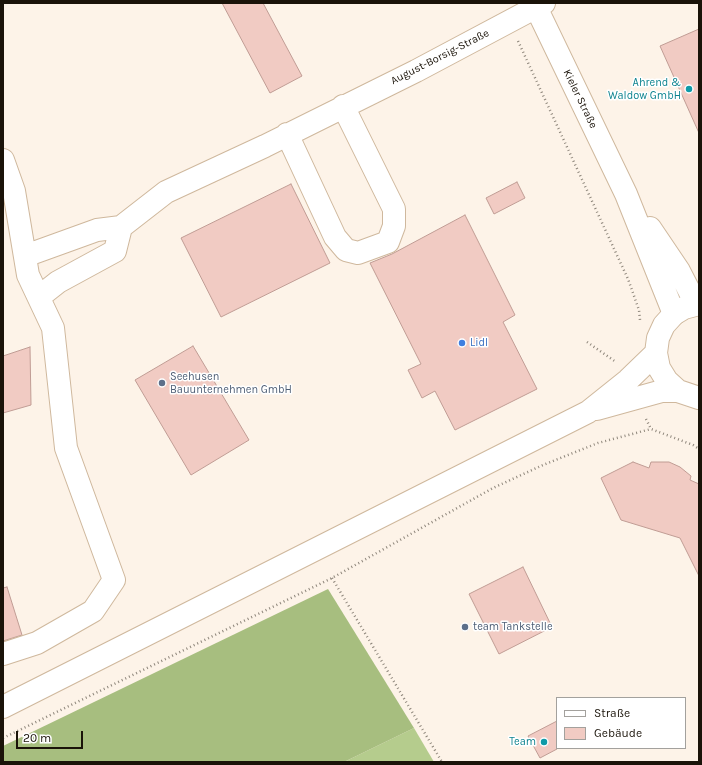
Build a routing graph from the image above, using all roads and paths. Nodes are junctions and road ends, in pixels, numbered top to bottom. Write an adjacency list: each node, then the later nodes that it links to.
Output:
1 (538, 4): 2 (street, August-Borsig-Straße); 6 (street, Kieler Straße)
2 (509, 21): 3 (street, August-Borsig-Straße); 12 (path)
3 (343, 106): 4 (street, August-Borsig-Straße); 4 (street)
4 (287, 134): 7 (street, August-Borsig-Straße)
5 (3, 160): 8 (street)
6 (626, 194): 10 (street, Kieler Straße); 11 (street, Kieler Straße)
7 (121, 227): 8 (street); 9 (street)
8 (25, 256): 9 (street)
9 (38, 297): 21 (street)
10 (698, 304): 11 (street, Kieler Straße)
11 (674, 314): 14 (street, Kieler Straße)
12 (641, 325)
13 (587, 342): 15 (path)
14 (656, 353): 15 (street); 16 (street, Kieler Straße)
15 (632, 389): 16 (street); 18 (path); 22 (street)
16 (678, 391): 17 (street, Kieler Straße)
17 (699, 398)
18 (651, 430): 19 (path); 20 (path)
19 (699, 449)
20 (332, 578): 23 (path); 24 (path)
21 (3, 654)
22 (3, 707)
23 (3, 738)
24 (442, 762)

